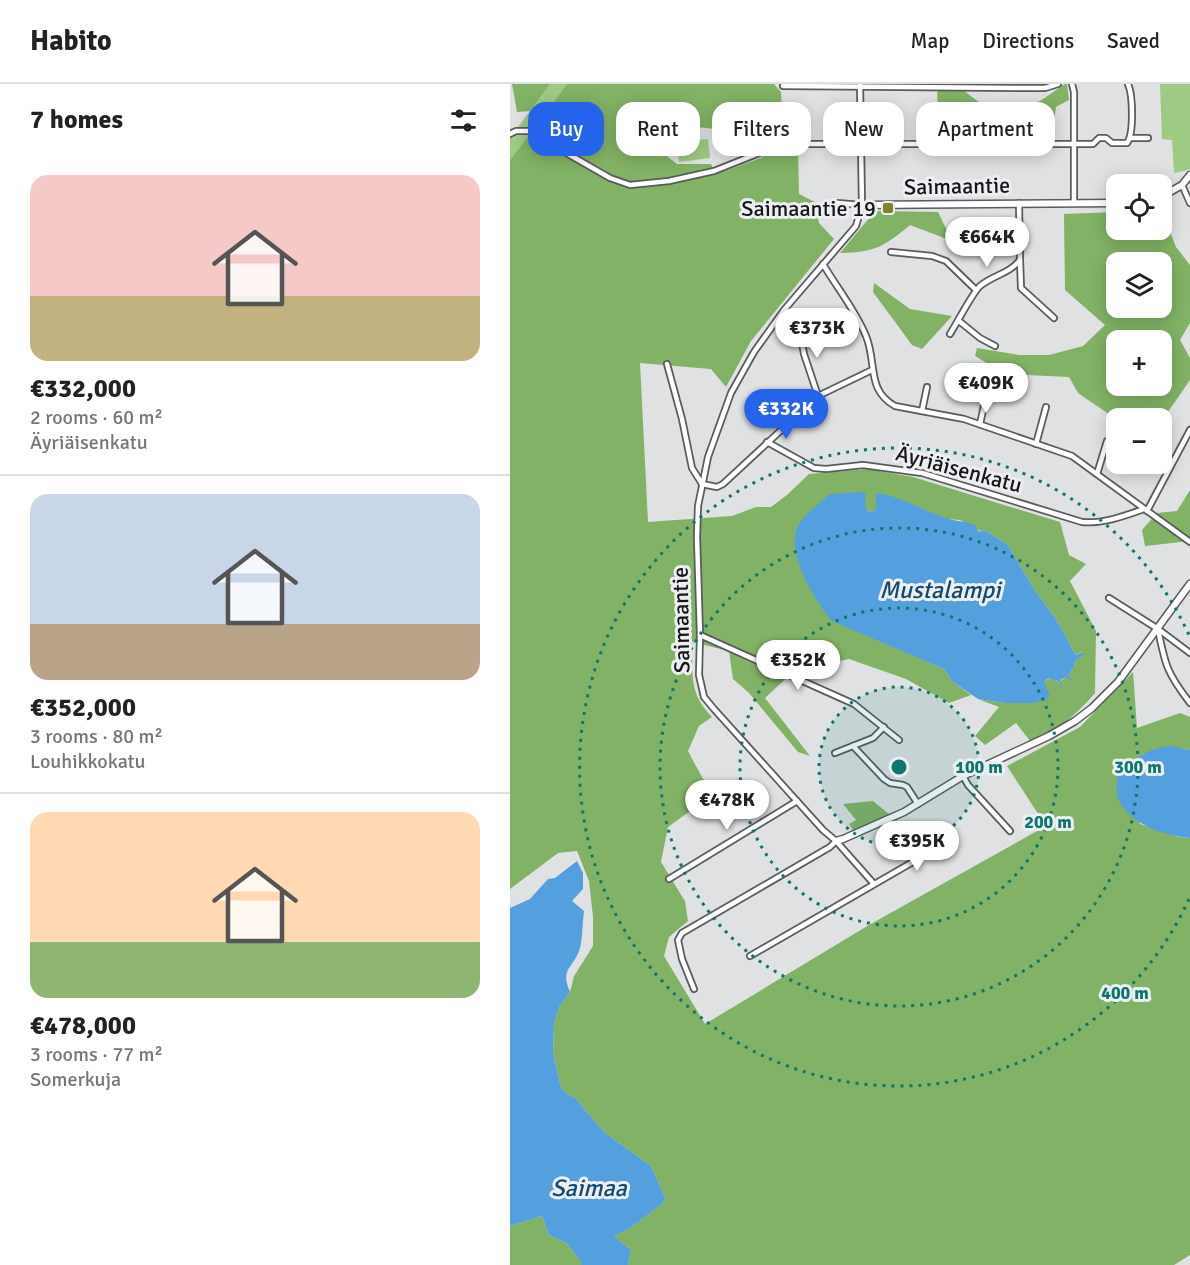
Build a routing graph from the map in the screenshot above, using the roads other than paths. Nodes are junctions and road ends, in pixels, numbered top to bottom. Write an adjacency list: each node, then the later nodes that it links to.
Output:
1 (1058, 84): 4 (street)
2 (1072, 84): 12 (street)
3 (1128, 84): 8 (street)
4 (860, 85): 5 (street); 6 (street)
5 (783, 86)
6 (860, 102)
7 (510, 134): 10 (street)
8 (1131, 138): 9 (street); 12 (street)
9 (1148, 138)
10 (823, 144)
11 (904, 144): 12 (street)
12 (1074, 144): 19 (street)
13 (860, 156): 22 (street)
14 (1190, 175): 15 (street)
15 (1182, 185): 16 (street); 21 (street)
16 (1172, 191)
17 (837, 203): 22 (street)
18 (1019, 203): 19 (street, Saimaantie); 22 (street, Saimaantie); 24 (street)
19 (1074, 203): 20 (street, Saimaantie)
20 (1106, 203)
21 (1190, 203)
22 (862, 205): 25 (street, Saimaantie)
23 (891, 252): 26 (street)
24 (1020, 260): 26 (street); 27 (street)
25 (823, 264): 33 (street); 45 (street, Saimaantie)
26 (976, 290): 29 (street)
27 (1054, 318)
28 (805, 320): 36 (street)
29 (959, 321): 30 (street); 31 (street)
30 (950, 334)
31 (995, 346)
32 (667, 364): 45 (street)
33 (872, 370): 36 (street); 38 (street)
34 (927, 387): 38 (street)
35 (987, 392): 39 (street)
36 (818, 396): 41 (street)
37 (1046, 407): 42 (street)
38 (922, 411): 39 (street)
39 (980, 424): 42 (street)
40 (1190, 430): 46 (street)
41 (767, 442): 45 (street); 46 (street, Äyriäisenkatu)
42 (1036, 444): 44 (street)
43 (1106, 444): 44 (street)
44 (1097, 474): 46 (street)
45 (702, 484): 51 (street, Saimaantie)
46 (1146, 510): 47 (street)
47 (1190, 542)
48 (1190, 584): 50 (street)
49 (1109, 598): 50 (street)
50 (1158, 629): 52 (street); 53 (street); 58 (street)
51 (700, 635): 54 (street); 59 (street, Saimaantie)
52 (1190, 653)
53 (1190, 703)
54 (884, 727): 55 (street); 56 (street)
55 (899, 740)
56 (853, 746): 57 (street); 60 (street)
57 (835, 753)
58 (963, 776): 60 (street); 61 (street)
59 (797, 801): 63 (street); 64 (street)
60 (918, 804): 63 (street)
61 (1010, 831)
62 (948, 838): 65 (street)
63 (836, 841): 65 (street); 67 (street)
64 (669, 879)
65 (874, 884): 66 (street)
66 (750, 956)
67 (694, 989)

